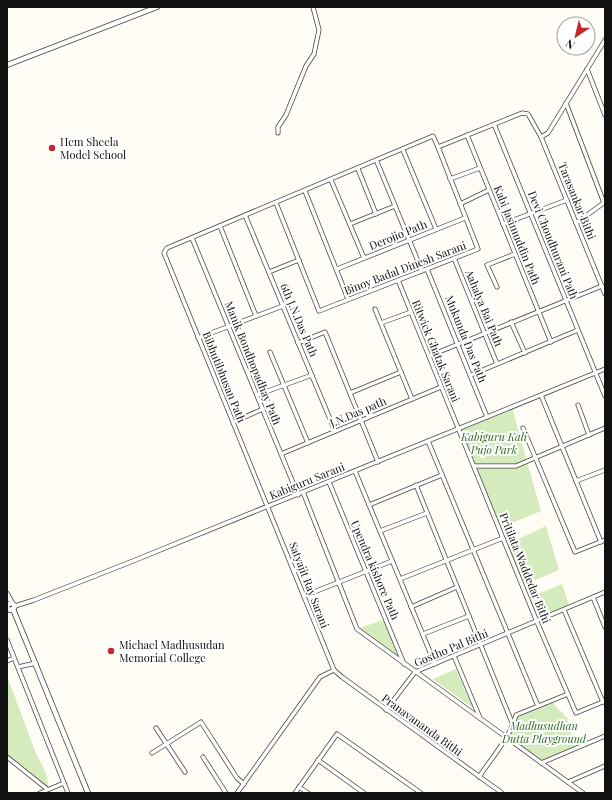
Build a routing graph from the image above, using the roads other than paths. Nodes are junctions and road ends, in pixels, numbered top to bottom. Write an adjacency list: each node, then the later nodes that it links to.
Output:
1 (157, 7): 4 (street)
2 (313, 7): 9 (street)
3 (605, 40): 5 (street)
4 (7, 65)
5 (587, 69): 6 (street); 7 (street)
6 (566, 103): 11 (street); 22 (street)
7 (605, 115)
8 (494, 124): 10 (street); 11 (street); 27 (street, Devi Choudhurani Path)
9 (278, 134)
10 (467, 135): 12 (street); 15 (street, Kabi Jasimuddin Path)
11 (541, 137): 21 (street, Tarasankar Bithi)
12 (438, 147): 13 (street); 17 (street, Binoy Badal Dinesh Sarani)
13 (403, 150): 14 (street); 34 (street)
14 (377, 162): 16 (street); 25 (street)
15 (480, 168): 17 (street); 19 (street, Kabi Jasimuddin Path)
16 (358, 169): 18 (street); 26 (street)
17 (450, 179): 24 (street, Binoy Badal Dinesh Sarani)
18 (331, 180): 20 (street); 31 (street)
19 (489, 190): 24 (street); 32 (street, Kabi Jasimuddin Path)
20 (305, 191): 23 (street); 41 (street)
21 (567, 200): 27 (street); 30 (street, Tarasankar Bithi)
22 (604, 202): 30 (street)
23 (276, 203): 28 (street); 40 (street, Binoy Badal Dinesh Sarani)
24 (460, 204): 29 (street, Binoy Badal Dinesh Sarani)
25 (395, 206): 26 (street); 36 (street)
26 (376, 214): 31 (street)
27 (531, 214): 32 (street); 50 (street, Devi Choudhurani Path)
28 (245, 216): 33 (street); 44 (street, 6th J.N.Das Path)
29 (466, 218): 34 (street, Derojio Path); 39 (street, Binoy Badal Dinesh Sarani)
30 (576, 223): 46 (street, Tarasankar Bithi)
31 (350, 224): 38 (street)
32 (503, 224): 37 (street, Kabi Jasimuddin Path)
33 (220, 226): 35 (street); 55 (street)
34 (436, 229): 36 (street, Derojio Path)
35 (192, 238): 58 (street, Manik Bondhopadhay Path); 61 (street, Bibhutibhusan Path)
36 (409, 240): 38 (street, Derojio Path); 43 (street)
37 (515, 254): 47 (street); 54 (street, Kabi Jasimuddin Path)
38 (364, 258): 41 (street, Derojio Path)
39 (454, 258): 42 (street, Binoy Badal Dinesh Sarani); 60 (street, Aahalya Bai Path)
40 (299, 260): 44 (street); 49 (street, Binoy Badal Dinesh Sarani)
41 (337, 269): 49 (street)
42 (427, 269): 43 (street, Binoy Badal Dinesh Sarani); 64 (street, Mukunda Das Path)
43 (422, 271): 45 (street, Binoy Badal Dinesh Sarani)
44 (269, 272): 51 (street, 6th J.N.Das Path)
45 (398, 280): 49 (street, Binoy Badal Dinesh Sarani); 53 (street, Ritwick Ghatak Sarani)
46 (602, 286): 48 (street, Tarasankar Bithi); 50 (street)
47 (497, 287)
48 (605, 294)
49 (348, 299)
50 (566, 300): 54 (street); 59 (street, Devi Choudhurani Path)
51 (283, 306): 55 (street); 63 (street, 6th J.N.Das Path)
52 (375, 309): 57 (street)
53 (411, 312): 57 (street); 67 (street, Ritwick Ghatak Sarani)
54 (539, 312): 56 (street); 62 (street, Kabi Jasimuddin Path)
55 (256, 316): 58 (street)
56 (511, 322): 60 (street); 66 (street)
57 (381, 323): 70 (street)
58 (229, 326): 61 (street); 77 (street, Manik Bondhopadhay Path)
59 (578, 330): 62 (street, Aahalya Bai Path); 71 (street, Devi Choudhurani Path)
60 (484, 333): 64 (street); 68 (street, Aahalya Bai Path)
61 (198, 338): 85 (street, Bibhutibhusan Path)
62 (551, 342): 66 (street, Aahalya Bai Path)
63 (298, 343): 72 (street, 6th J.N.Das Path); 76 (street)
64 (458, 344): 67 (street); 73 (street, Mukunda Das Path)
65 (270, 352): 74 (street)
66 (525, 353): 68 (street, Aahalya Bai Path)
67 (429, 356): 75 (street, Ritwick Ghatak Sarani)
68 (497, 364): 73 (street, Aahalya Bai Path)
69 (605, 369): 71 (street, Kabiguru Sarani)
70 (400, 372): 76 (street); 80 (street)
71 (596, 373): 78 (street, Kabiguru Sarani); 79 (street, Devi Choudhurani Path)
72 (312, 375): 74 (street); 89 (street, 6th J.N.Das Path)
73 (471, 375): 83 (street, Mukunda Das Path)
74 (284, 385): 77 (street); 92 (street)
75 (442, 387): 80 (street, J.N.Das path); 86 (street, Ritwick Ghatak Sarani)
76 (350, 393): 84 (street)
77 (257, 395): 82 (street, Manik Bondhopadhay Path)
78 (541, 395): 83 (street, Kabiguru Sarani); 93 (street)
79 (605, 396)
80 (412, 399): 84 (street, J.N.Das path)
81 (578, 405): 90 (street)
82 (263, 409): 85 (street); 94 (street, Manik Bondhopadhay Path)
83 (487, 417): 86 (street, Kabiguru Sarani)
84 (361, 420): 89 (street, J.N.Das path); 96 (street)
85 (233, 422): 107 (street, Bibhutibhusan Path)
86 (458, 428): 91 (street, Kabiguru Sarani); 97 (street, Pritilata Waddedar Bithi)
87 (523, 428): 95 (street)
88 (605, 428): 90 (street)
89 (335, 431): 92 (street, J.N.Das path)
90 (588, 435): 93 (street)
91 (428, 441): 96 (street, Kabiguru Sarani); 100 (street)
92 (308, 443): 94 (street, J.N.Das path)
93 (562, 446): 95 (street); 101 (street)
94 (281, 454): 105 (street, Manik Bondhopadhay Path)
95 (535, 457): 97 (street); 111 (street)
96 (378, 462): 98 (street, Kabiguru Sarani)
97 (474, 466): 110 (street, Pritilata Waddedar Bithi)
98 (355, 471): 102 (street, Kabiguru Sarani); 106 (street)
99 (604, 472): 101 (street)
100 (442, 475): 103 (street); 112 (street)
101 (576, 481): 111 (street)
102 (329, 482): 104 (street, Kabiguru Sarani); 115 (street, Upendra kishore Path)
103 (416, 486): 106 (street); 108 (street)
104 (303, 492): 105 (street, Kabiguru Sarani); 117 (street)
105 (298, 495): 107 (street, Kabiguru Sarani)
106 (369, 505): 109 (street)
107 (268, 507): 121 (street, Satyajit Ray Sarani); 123 (street, Kabiguru Sarani)
108 (427, 513): 109 (street); 114 (street)
109 (380, 531): 113 (street)
110 (503, 538): 112 (street); 127 (street, Pritilata Waddedar Bithi)
111 (603, 541)
112 (473, 550): 114 (street); 130 (street)
113 (392, 561): 115 (street); 116 (street)
114 (446, 561): 116 (street); 118 (street)
115 (366, 571): 117 (street); 137 (street, Upendra kishore Path)
116 (400, 580): 124 (street)
117 (338, 581): 121 (street); 137 (street)
118 (457, 587): 124 (street); 126 (street)
119 (605, 592): 122 (street, Gostho Pal Bithi)
120 (7, 594): 123 (street)
121 (304, 596): 140 (street, Satyajit Ray Sarani)
122 (593, 597): 125 (street, Gostho Pal Bithi); 128 (street)
123 (10, 605): 136 (street)
124 (411, 607): 129 (street)
125 (564, 610): 127 (street, Gostho Pal Bithi); 143 (street)
126 (469, 616): 129 (street); 132 (street)
127 (537, 622): 130 (street, Gostho Pal Bithi); 142 (street, Pritilata Waddedar Bithi)
128 (605, 627)
129 (422, 634): 138 (street)
130 (508, 634): 132 (street, Gostho Pal Bithi); 144 (street)
131 (7, 640): 134 (street)
132 (481, 645): 133 (street, Gostho Pal Bithi); 147 (street)
133 (454, 656): 138 (street, Gostho Pal Bithi); 146 (street)
134 (14, 658): 135 (street); 139 (street)
135 (7, 661)
136 (36, 663): 139 (street); 168 (street)
137 (405, 664): 141 (street)
138 (435, 664): 141 (street, Gostho Pal Bithi)
139 (18, 667): 161 (street)
140 (334, 670): 145 (street, Pranavananda Bithi); 162 (street)
141 (415, 672): 145 (street, Gostho Pal Bithi); 146 (street)
142 (568, 694): 143 (street, Pritilata Waddedar Bithi); 144 (street)
143 (604, 702)
144 (538, 706): 147 (street)
145 (386, 710): 159 (street, Pranavananda Bithi)
146 (480, 718): 150 (street)
147 (513, 725): 150 (street)
148 (156, 728): 151 (street)
149 (605, 736): 156 (street)
150 (506, 737): 156 (street); 159 (street)
151 (167, 744): 152 (street); 158 (street); 162 (street)
152 (152, 753)
153 (7, 757): 164 (street)
154 (203, 757): 169 (street)
155 (318, 760): 163 (street); 165 (street); 173 (street)
156 (541, 763): 160 (street)
157 (605, 766): 160 (street)
158 (185, 772)
159 (479, 776): 175 (street, Pranavananda Bithi)
160 (568, 782): 176 (street)
161 (64, 783): 164 (street); 167 (street)
162 (244, 784): 170 (street)
163 (299, 787): 171 (street); 172 (street)
164 (47, 789): 166 (street)
165 (415, 792): 174 (street)
166 (40, 793)
167 (68, 793)
168 (88, 793)
169 (226, 793)
170 (237, 793)
171 (294, 793)
172 (308, 793)
173 (364, 793)
174 (420, 793)
175 (502, 793)
176 (583, 793)

